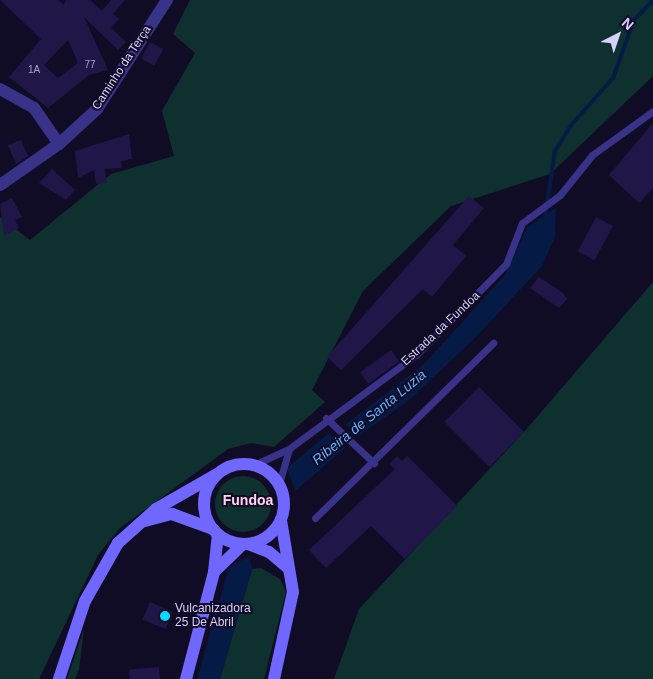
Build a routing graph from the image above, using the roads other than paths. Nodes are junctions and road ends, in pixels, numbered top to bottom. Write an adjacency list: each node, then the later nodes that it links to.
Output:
1 (167, 0): 4 (street, Caminho da Terça)
2 (0, 89): 4 (street)
3 (653, 111): 7 (lane, Estrada da Fundoa)
4 (59, 144): 5 (street, Caminho da Terça)
5 (0, 185)
6 (493, 343): 9 (lane)
7 (326, 418): 8 (lane, Estrada da Fundoa); 9 (lane)
8 (290, 448): 10 (lane); 12 (lane)
9 (374, 463): 13 (lane)
10 (254, 465): 11 (main road); 12 (main road)
11 (217, 474): 15 (main road); 16 (main road)
12 (277, 481): 14 (main road)
13 (315, 518)
14 (281, 520): 17 (main road); 18 (main road)
15 (136, 524): 16 (main road); 20 (main road)
16 (215, 532): 17 (main road); 19 (main road)
17 (248, 544): 18 (main road); 19 (main road)
18 (289, 569): 22 (main road)
19 (214, 572): 21 (main road)
20 (59, 679)
21 (186, 679)
22 (274, 679)

